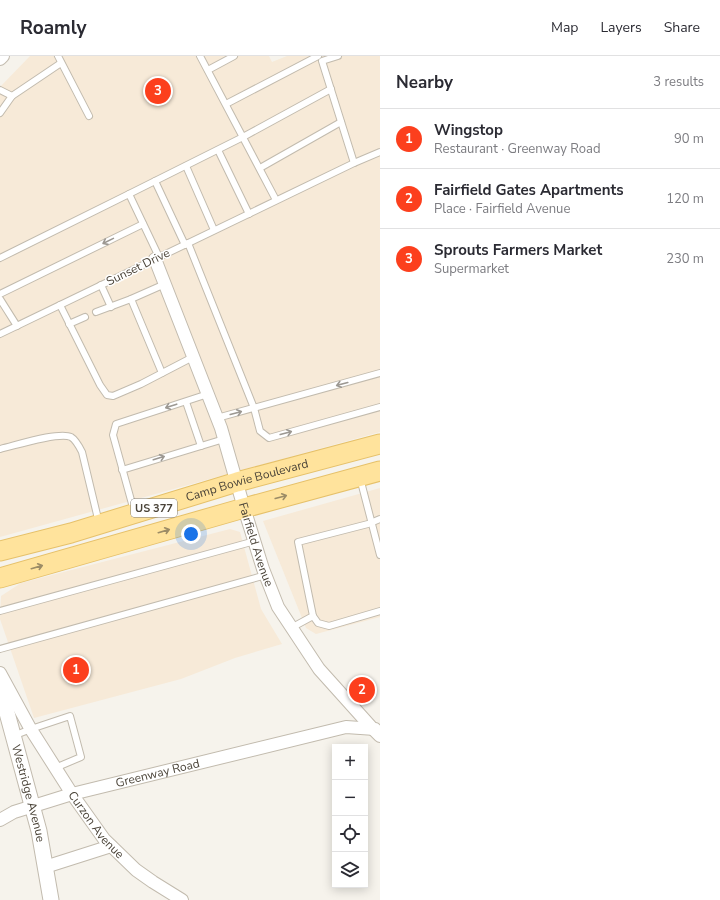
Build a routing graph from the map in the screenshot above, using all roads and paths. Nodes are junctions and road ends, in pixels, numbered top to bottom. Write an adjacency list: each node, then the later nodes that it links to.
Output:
1 (3, 56): 7 (street)
2 (58, 56): 8 (lane)
3 (200, 56): 9 (lane)
4 (234, 56): 9 (lane)
5 (338, 56): 6 (lane)
6 (320, 58): 10 (lane); 13 (lane)
7 (0, 59)
8 (61, 63): 12 (lane); 15 (lane)
9 (208, 70): 13 (lane)
10 (331, 89): 16 (lane); 17 (lane)
11 (0, 90): 12 (lane)
12 (12, 96): 14 (lane)
13 (226, 104): 17 (lane)
14 (0, 113)
15 (89, 116)
16 (341, 122): 20 (lane); 22 (lane)
17 (243, 137): 18 (lane); 22 (lane)
18 (218, 150): 21 (lane); 26 (lane)
19 (380, 152): 20 (lane, Sunset Drive)
20 (354, 163): 25 (lane, Sunset Drive)
21 (186, 166): 23 (lane); 28 (lane)
22 (260, 168): 25 (lane)
23 (155, 181): 24 (lane); 29 (lane)
24 (129, 194): 27 (lane); 30 (lane)
25 (276, 200): 26 (lane, Sunset Drive)
26 (248, 214): 28 (lane, Sunset Drive)
27 (143, 224): 31 (lane); 34 (lane, one-way to 34)
28 (214, 230): 29 (lane, Sunset Drive)
29 (186, 244): 31 (lane, Sunset Drive); 50 (lane)
30 (0, 258)
31 (157, 258): 32 (street, Fairfield Avenue); 33 (lane, Sunset Drive)
32 (165, 284): 36 (lane); 44 (street, Fairfield Avenue)
33 (101, 285): 37 (lane, Sunset Drive); 38 (lane)
34 (0, 294)
35 (0, 299): 42 (lane)
36 (131, 299): 38 (lane); 45 (lane)
37 (60, 305): 41 (lane); 42 (lane, Sunset Drive)
38 (111, 307): 39 (lane)
39 (96, 312)
40 (85, 317): 41 (lane)
41 (69, 324): 45 (lane)
42 (16, 326): 43 (lane, Sunset Drive)
43 (0, 334)
44 (193, 357): 45 (lane); 47 (street, Fairfield Avenue)
45 (162, 373)
46 (380, 373): 50 (lane, one-way to 50)
47 (208, 394): 48 (lane); 51 (street, Fairfield Avenue)
48 (186, 402): 54 (lane); 56 (lane, one-way to 56)
49 (380, 407): 50 (lane, one-way to 49)
50 (254, 408): 51 (lane, one-way to 50)
51 (217, 418): 52 (street, Fairfield Avenue)
52 (224, 439): 54 (lane); 59 (street, Fairfield Avenue)
53 (380, 444): 59 (main road, Camp Bowie Boulevard / US 377)
54 (201, 446): 56 (lane, one-way to 54)
55 (0, 449): 64 (lane)
56 (122, 470): 61 (lane)
57 (380, 471): 58 (main road, Camp Bowie Boulevard / US 377)
58 (360, 477): 60 (main road, Camp Bowie Boulevard / US 377, one-way to 58); 63 (lane)
59 (237, 482): 60 (street, Fairfield Avenue); 61 (main road, Camp Bowie Boulevard / US 377)
60 (244, 508): 65 (street, Fairfield Avenue); 69 (main road, Camp Bowie Boulevard / US 377, one-way to 60)
61 (135, 514): 64 (main road, Camp Bowie Boulevard / US 377)
62 (380, 519): 63 (lane)
63 (372, 522): 67 (lane); 72 (lane)
64 (99, 525): 66 (main road, Camp Bowie Boulevard / US 377)
65 (255, 541): 68 (street, Fairfield Avenue); 70 (lane)
66 (0, 551)
67 (380, 555)
68 (266, 575): 73 (street, Fairfield Avenue); 74 (lane)
69 (0, 578)
70 (0, 611)
71 (380, 611): 72 (lane)
72 (313, 616): 73 (lane)
73 (291, 628): 78 (street, Fairfield Avenue)
74 (0, 649)
75 (0, 673): 77 (street)
76 (0, 688): 79 (street, Westridge Avenue)
77 (31, 729): 79 (lane); 80 (street); 80 (lane)
78 (377, 731): 81 (street, Greenway Road)
79 (13, 736): 82 (street, Westridge Avenue)
80 (55, 768): 81 (street)
81 (72, 794): 82 (street, Curzon Avenue); 84 (street, Curzon Avenue)
82 (32, 806): 83 (street, Curzon Avenue); 85 (street, Westridge Avenue)
83 (0, 820)
84 (112, 846): 85 (street); 87 (street, Curzon Avenue)
85 (45, 867): 86 (street, Westridge Avenue)
86 (51, 900)
87 (182, 900)

